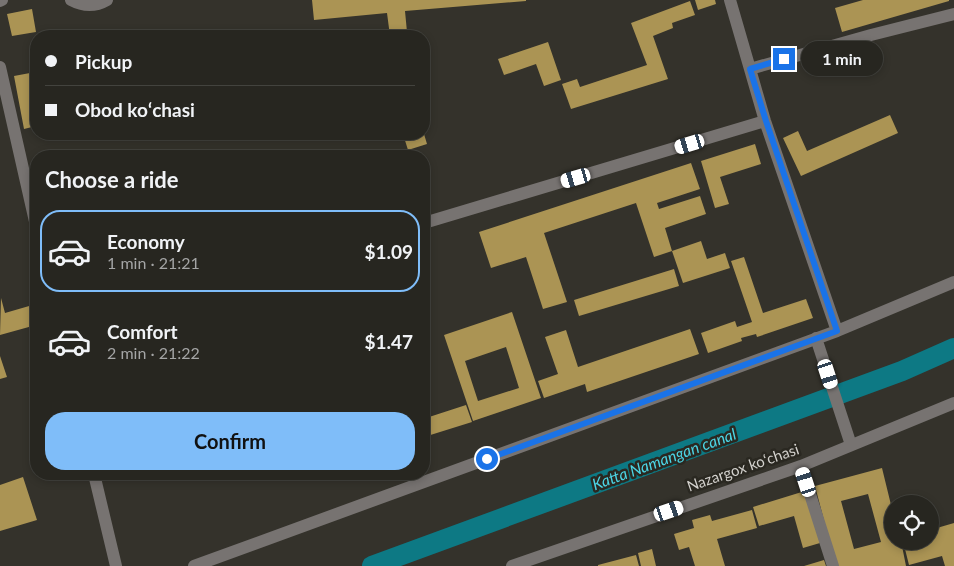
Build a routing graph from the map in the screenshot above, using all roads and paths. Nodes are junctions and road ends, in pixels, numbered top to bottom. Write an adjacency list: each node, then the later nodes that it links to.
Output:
1 (71, 0): 4 (street)
2 (107, 0): 4 (street)
3 (730, 0): 7 (street)
4 (87, 3)
5 (954, 14): 7 (street)
6 (0, 67): 9 (street)
7 (750, 69): 8 (street)
8 (766, 121): 10 (street); 12 (street)
9 (30, 200)
10 (430, 221)
11 (954, 282): 12 (street)
12 (837, 331): 13 (street)
13 (816, 338): 15 (street); 17 (street)
14 (954, 404): 15 (street, Nazargox koʻchasi)
15 (851, 445): 16 (street, Nazargox koʻchasi)
16 (801, 466): 22 (street, Nazargox koʻchasi); 23 (street)
17 (430, 479)
18 (95, 480): 20 (street)
19 (429, 480): 21 (street)
20 (116, 566)
21 (194, 566)
22 (512, 566)
23 (833, 566)

